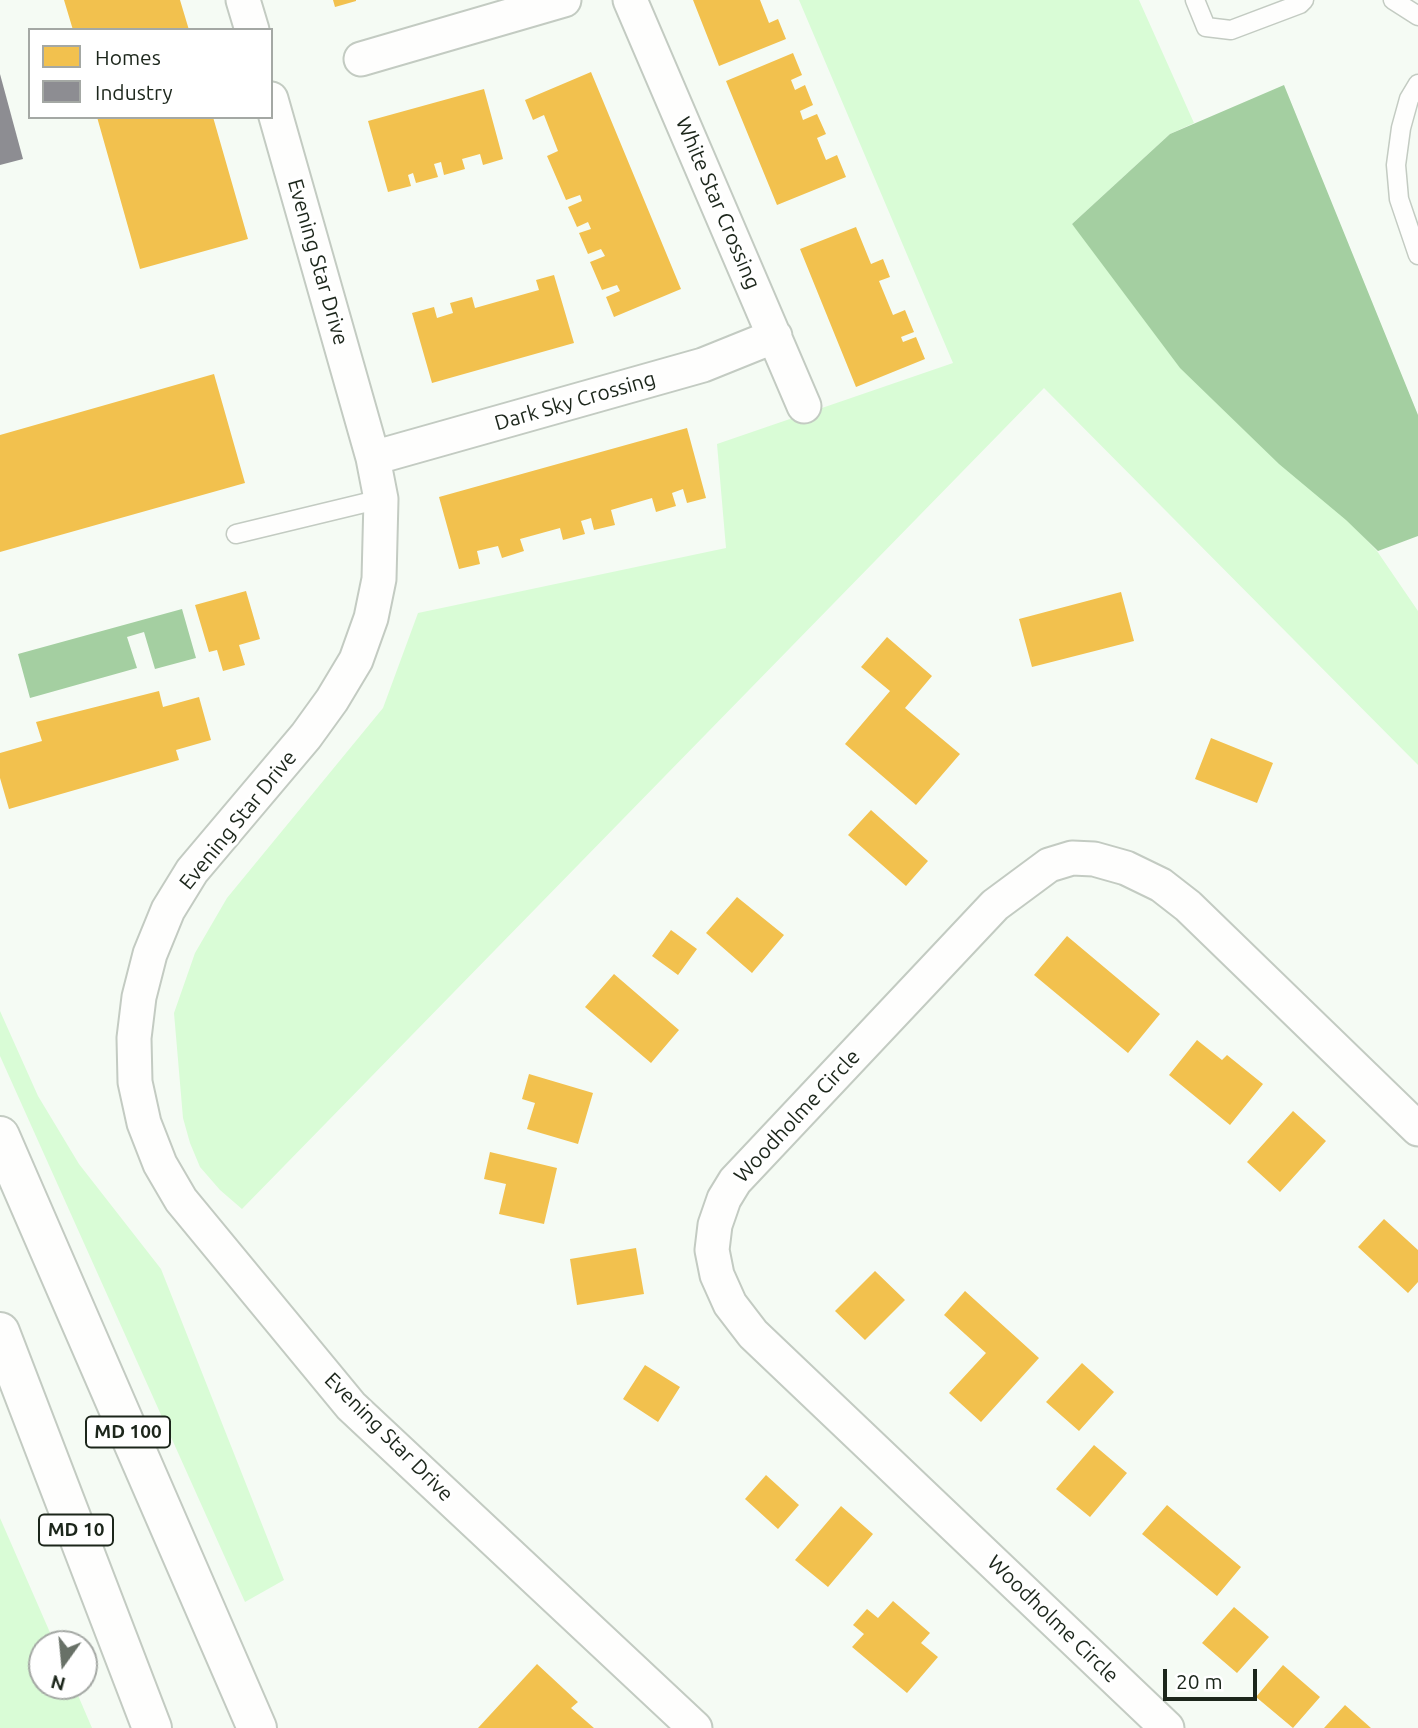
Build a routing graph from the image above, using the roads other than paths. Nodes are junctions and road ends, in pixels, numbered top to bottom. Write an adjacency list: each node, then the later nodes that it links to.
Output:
1 (243, 0): 8 (street)
2 (564, 0): 9 (street)
3 (630, 0): 14 (street, White Star Crossing)
4 (1195, 0): 5 (lane)
5 (1304, 0)
6 (1393, 0): 7 (lane)
7 (1418, 16)
8 (251, 28)
9 (361, 59)
10 (1418, 84): 12 (lane)
11 (273, 106): 16 (street, Evening Star Drive)
12 (1410, 128): 13 (lane)
13 (1418, 255)
14 (775, 336): 15 (street, White Star Crossing); 16 (street, Dark Sky Crossing)
15 (804, 407)
16 (373, 458): 17 (street, Evening Star Drive)
17 (382, 499): 18 (lane); 24 (street, Evening Star Drive)
18 (236, 534)
19 (1418, 1129): 25 (street, Woodholme Circle)
20 (0, 1136): 23 (highway, MD 100)
21 (0, 1332): 22 (highway, MD 10)
22 (152, 1728)
23 (257, 1728)
24 (695, 1728)
25 (1167, 1728)

